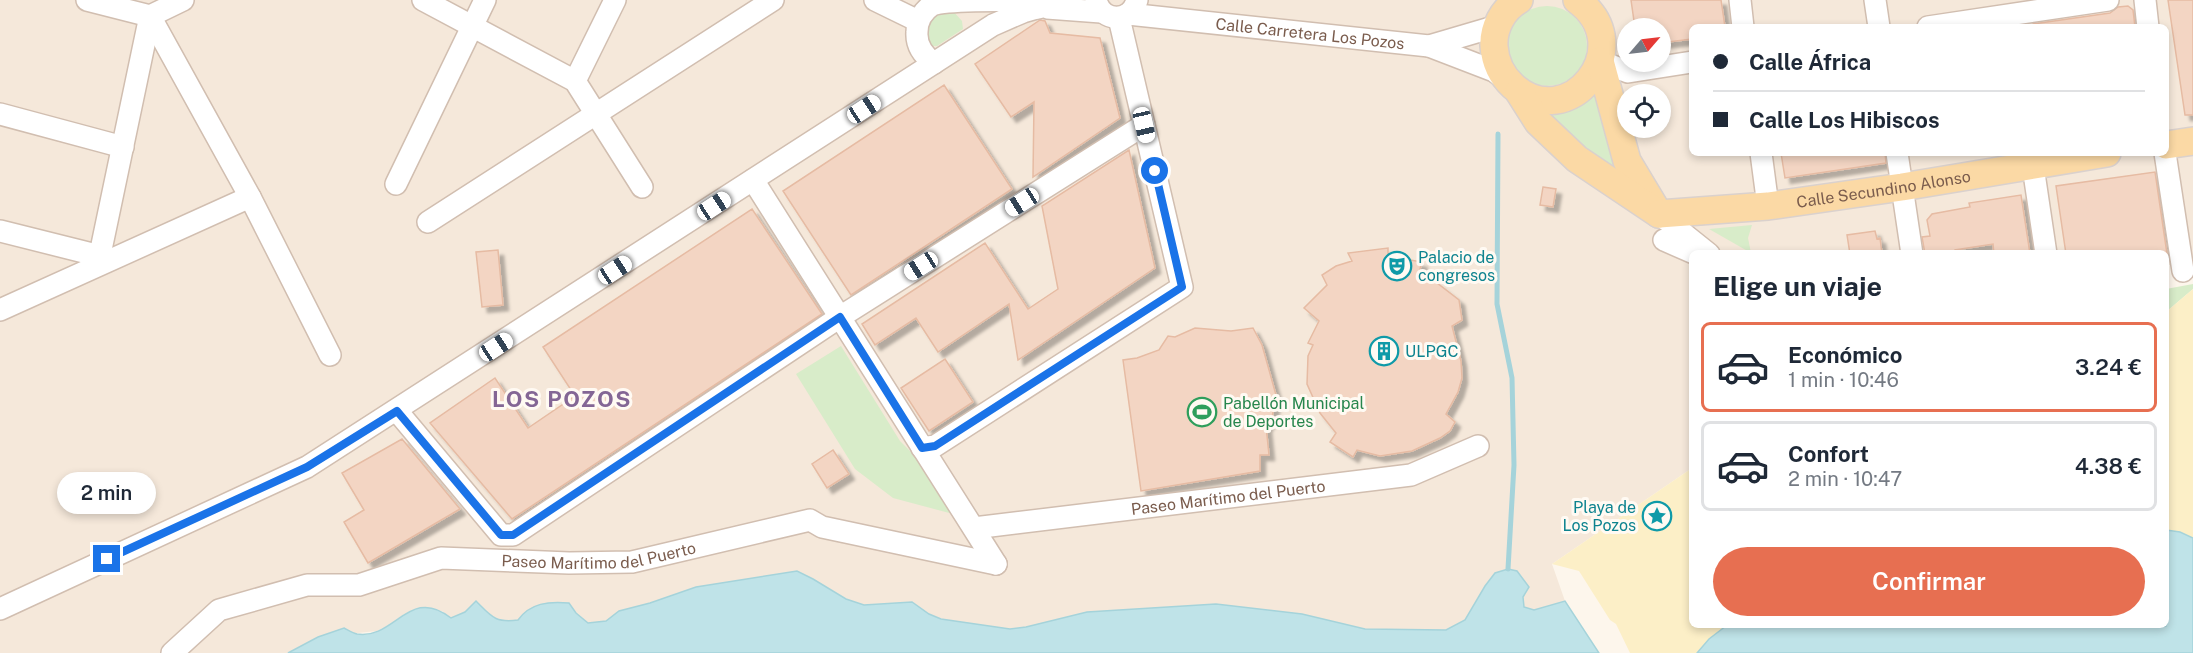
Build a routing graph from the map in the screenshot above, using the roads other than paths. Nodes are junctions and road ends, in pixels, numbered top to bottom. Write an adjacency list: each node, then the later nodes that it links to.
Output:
1 (87, 0): 20 (street)
2 (183, 0): 20 (street)
3 (423, 0): 26 (street)
4 (485, 0): 26 (street)
5 (615, 0): 33 (street)
6 (773, 0): 37 (street)
7 (875, 0): 27 (street)
8 (1065, 0): 16 (street)
9 (1149, 0): 21 (street, Calle Carretera Los Pozos)
10 (1577, 0): 28 (main road)
11 (1597, 0): 28 (street)
12 (1740, 0): 22 (street)
13 (1875, 0): 23 (street)
14 (2108, 0): 19 (street)
15 (2145, 0): 25 (street)
16 (1041, 8): 17 (street, Calle Carretera Los Pozos); 27 (street); 32 (street)
17 (1116, 9): 21 (street, Calle Carretera Los Pozos); 38 (street)
18 (1505, 10): 29 (street, Calle Carretera Los Pozos); 35 (main road)
19 (2011, 14): 24 (street)
20 (150, 16): 41 (street); 51 (street)
21 (1192, 21): 29 (street, Calle Carretera Los Pozos)
22 (1743, 24)
23 (1879, 24)
24 (1947, 24)
25 (2148, 24)
26 (472, 25): 33 (street); 48 (street)
27 (918, 31): 32 (street); 34 (street)
28 (1600, 31): 30 (main road)
29 (1429, 46): 35 (street, Calle Carretera Los Pozos)
30 (1600, 61): 31 (street); 35 (main road); 54 (main road)
31 (1689, 62)
32 (934, 63): 34 (street)
33 (575, 81): 37 (street)
34 (901, 85): 47 (street)
35 (1513, 86): 54 (main road, Calle Carretera Los Pozos)
36 (0, 114): 41 (street)
37 (596, 115): 49 (street); 53 (street)
38 (1144, 125): 63 (street); 67 (street)
39 (2193, 141): 40 (main road)
40 (2169, 145)
41 (123, 147): 60 (street)
42 (1761, 156): 52 (street)
43 (1897, 156): 50 (street)
44 (2062, 156): 46 (main road, Calle Secundino Alonso)
45 (2165, 156): 61 (street)
46 (2032, 158): 50 (main road, Calle Secundino Alonso); 59 (street)
47 (753, 180): 63 (street, Paseo Marítimo del Puerto); 65 (street)
48 (396, 184)
49 (642, 187)
50 (1902, 187): 52 (main road, Calle Secundino Alonso); 58 (street)
51 (250, 197): 60 (street); 64 (street)
52 (1768, 206): 54 (main road, Calle Secundino Alonso)
53 (428, 222)
54 (1661, 227): 56 (street); 57 (street)
55 (0, 231): 60 (street)
56 (1690, 250)
57 (1702, 250)
58 (1911, 250)
59 (2045, 250)
60 (99, 260): 62 (street)
61 (2181, 272)
62 (0, 310)
63 (840, 317): 65 (street); 67 (street, Paseo Marítimo del Puerto)
64 (330, 355)
65 (397, 411): 69 (street)
66 (1478, 446): 68 (street, Paseo Marítimo del Puerto)
67 (922, 448): 68 (street, Paseo Marítimo del Puerto)
68 (974, 528): 70 (street, Paseo Marítimo del Puerto)
69 (0, 609)
70 (172, 653)

